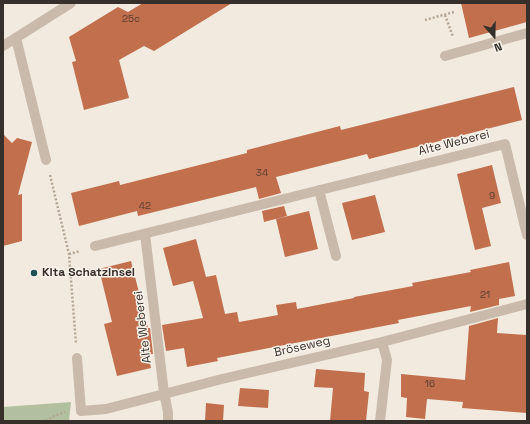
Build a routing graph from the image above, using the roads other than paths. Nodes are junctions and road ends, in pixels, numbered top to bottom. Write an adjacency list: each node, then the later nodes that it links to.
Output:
1 (71, 3): 3 (street)
2 (527, 33): 5 (street)
3 (16, 38): 4 (street); 6 (street)
4 (3, 46)
5 (445, 56)
6 (46, 160)
7 (319, 190): 8 (street, Alte Weberei); 9 (street, Alte Weberei); 11 (street)
8 (145, 234): 10 (street, Alte Weberei); 15 (street, Alte Weberei)
9 (527, 235)
10 (95, 246)
11 (336, 256)
12 (527, 304): 13 (street, Bröseweg)
13 (382, 342): 15 (street, Bröseweg); 17 (street)
14 (77, 358): 15 (street, Bröseweg)
15 (164, 393): 16 (street, Alte Weberei)
16 (168, 421)
17 (380, 421)

